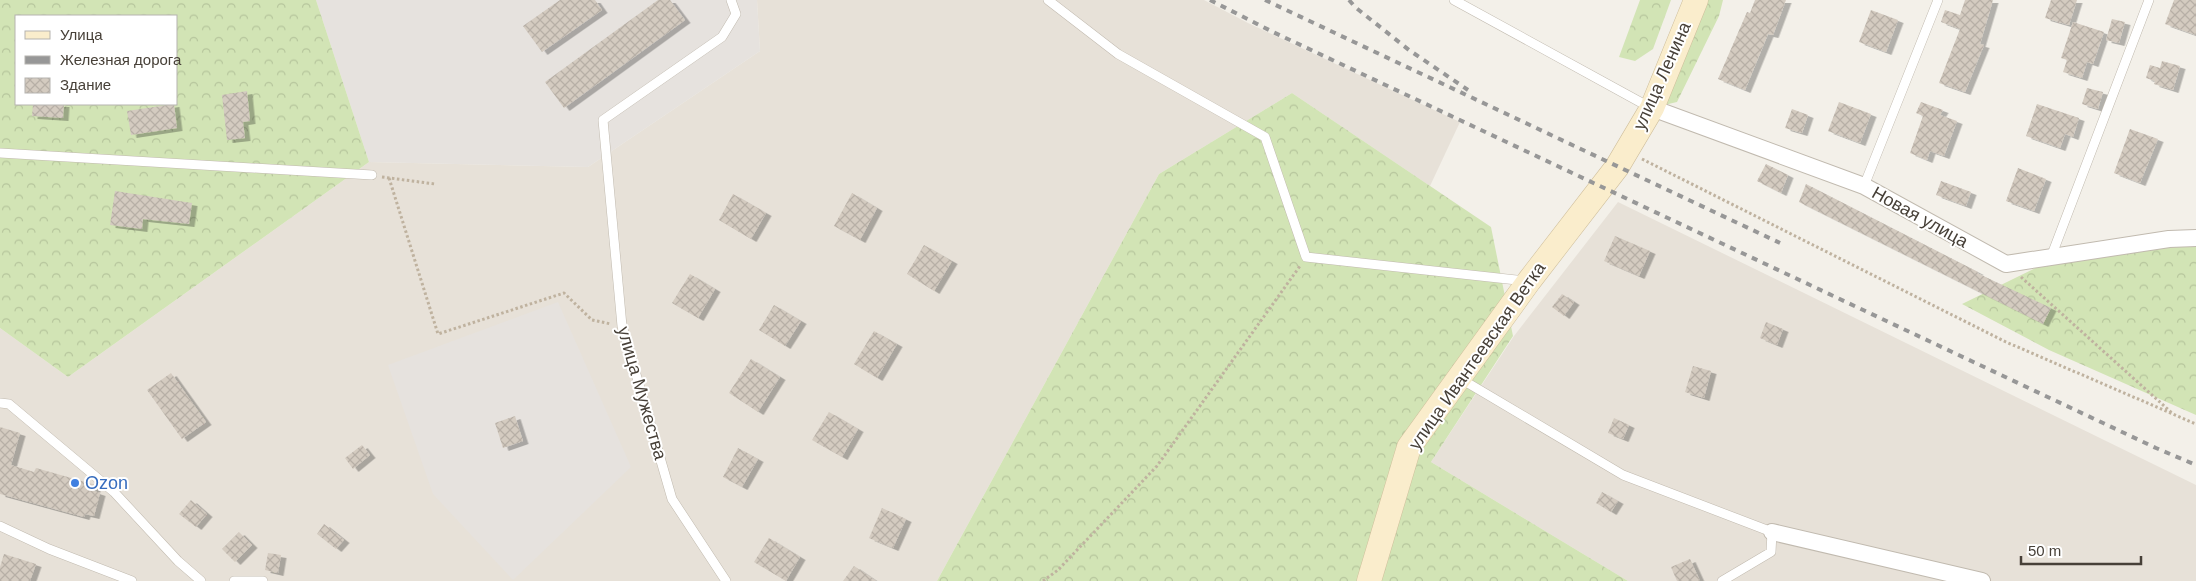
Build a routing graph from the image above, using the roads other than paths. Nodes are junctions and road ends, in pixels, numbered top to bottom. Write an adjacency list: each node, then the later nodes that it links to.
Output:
1 (731, 0): 23 (lane, улица Мужества)
2 (1048, 0): 14 (lane)
3 (1454, 0): 7 (lane)
4 (1696, 0): 7 (main road, улица Ленина)
5 (1938, 0): 11 (lane)
6 (2149, 0): 13 (lane)
7 (1652, 108): 8 (main road, улица Ленина); 11 (street, Новая улица)
8 (1626, 152): 14 (main road, улица Ивантеевская Ветка)
9 (0, 153): 10 (lane)
10 (372, 175)
11 (1864, 186): 13 (street, Новая улица)
12 (2196, 238): 13 (street)
13 (2051, 257)
14 (1529, 281): 15 (main road, улица Ивантеевская Ветка)
15 (1460, 379): 18 (lane); 24 (main road, улица Ивантеевская Ветка)
16 (0, 403): 20 (lane)
17 (0, 526): 19 (lane)
18 (1772, 532): 25 (lane); 26 (street)
19 (132, 581)
20 (201, 581)
21 (234, 581): 22 (lane)
22 (263, 581)
23 (726, 581)
24 (1369, 581)
25 (1722, 581)
26 (1982, 581)

